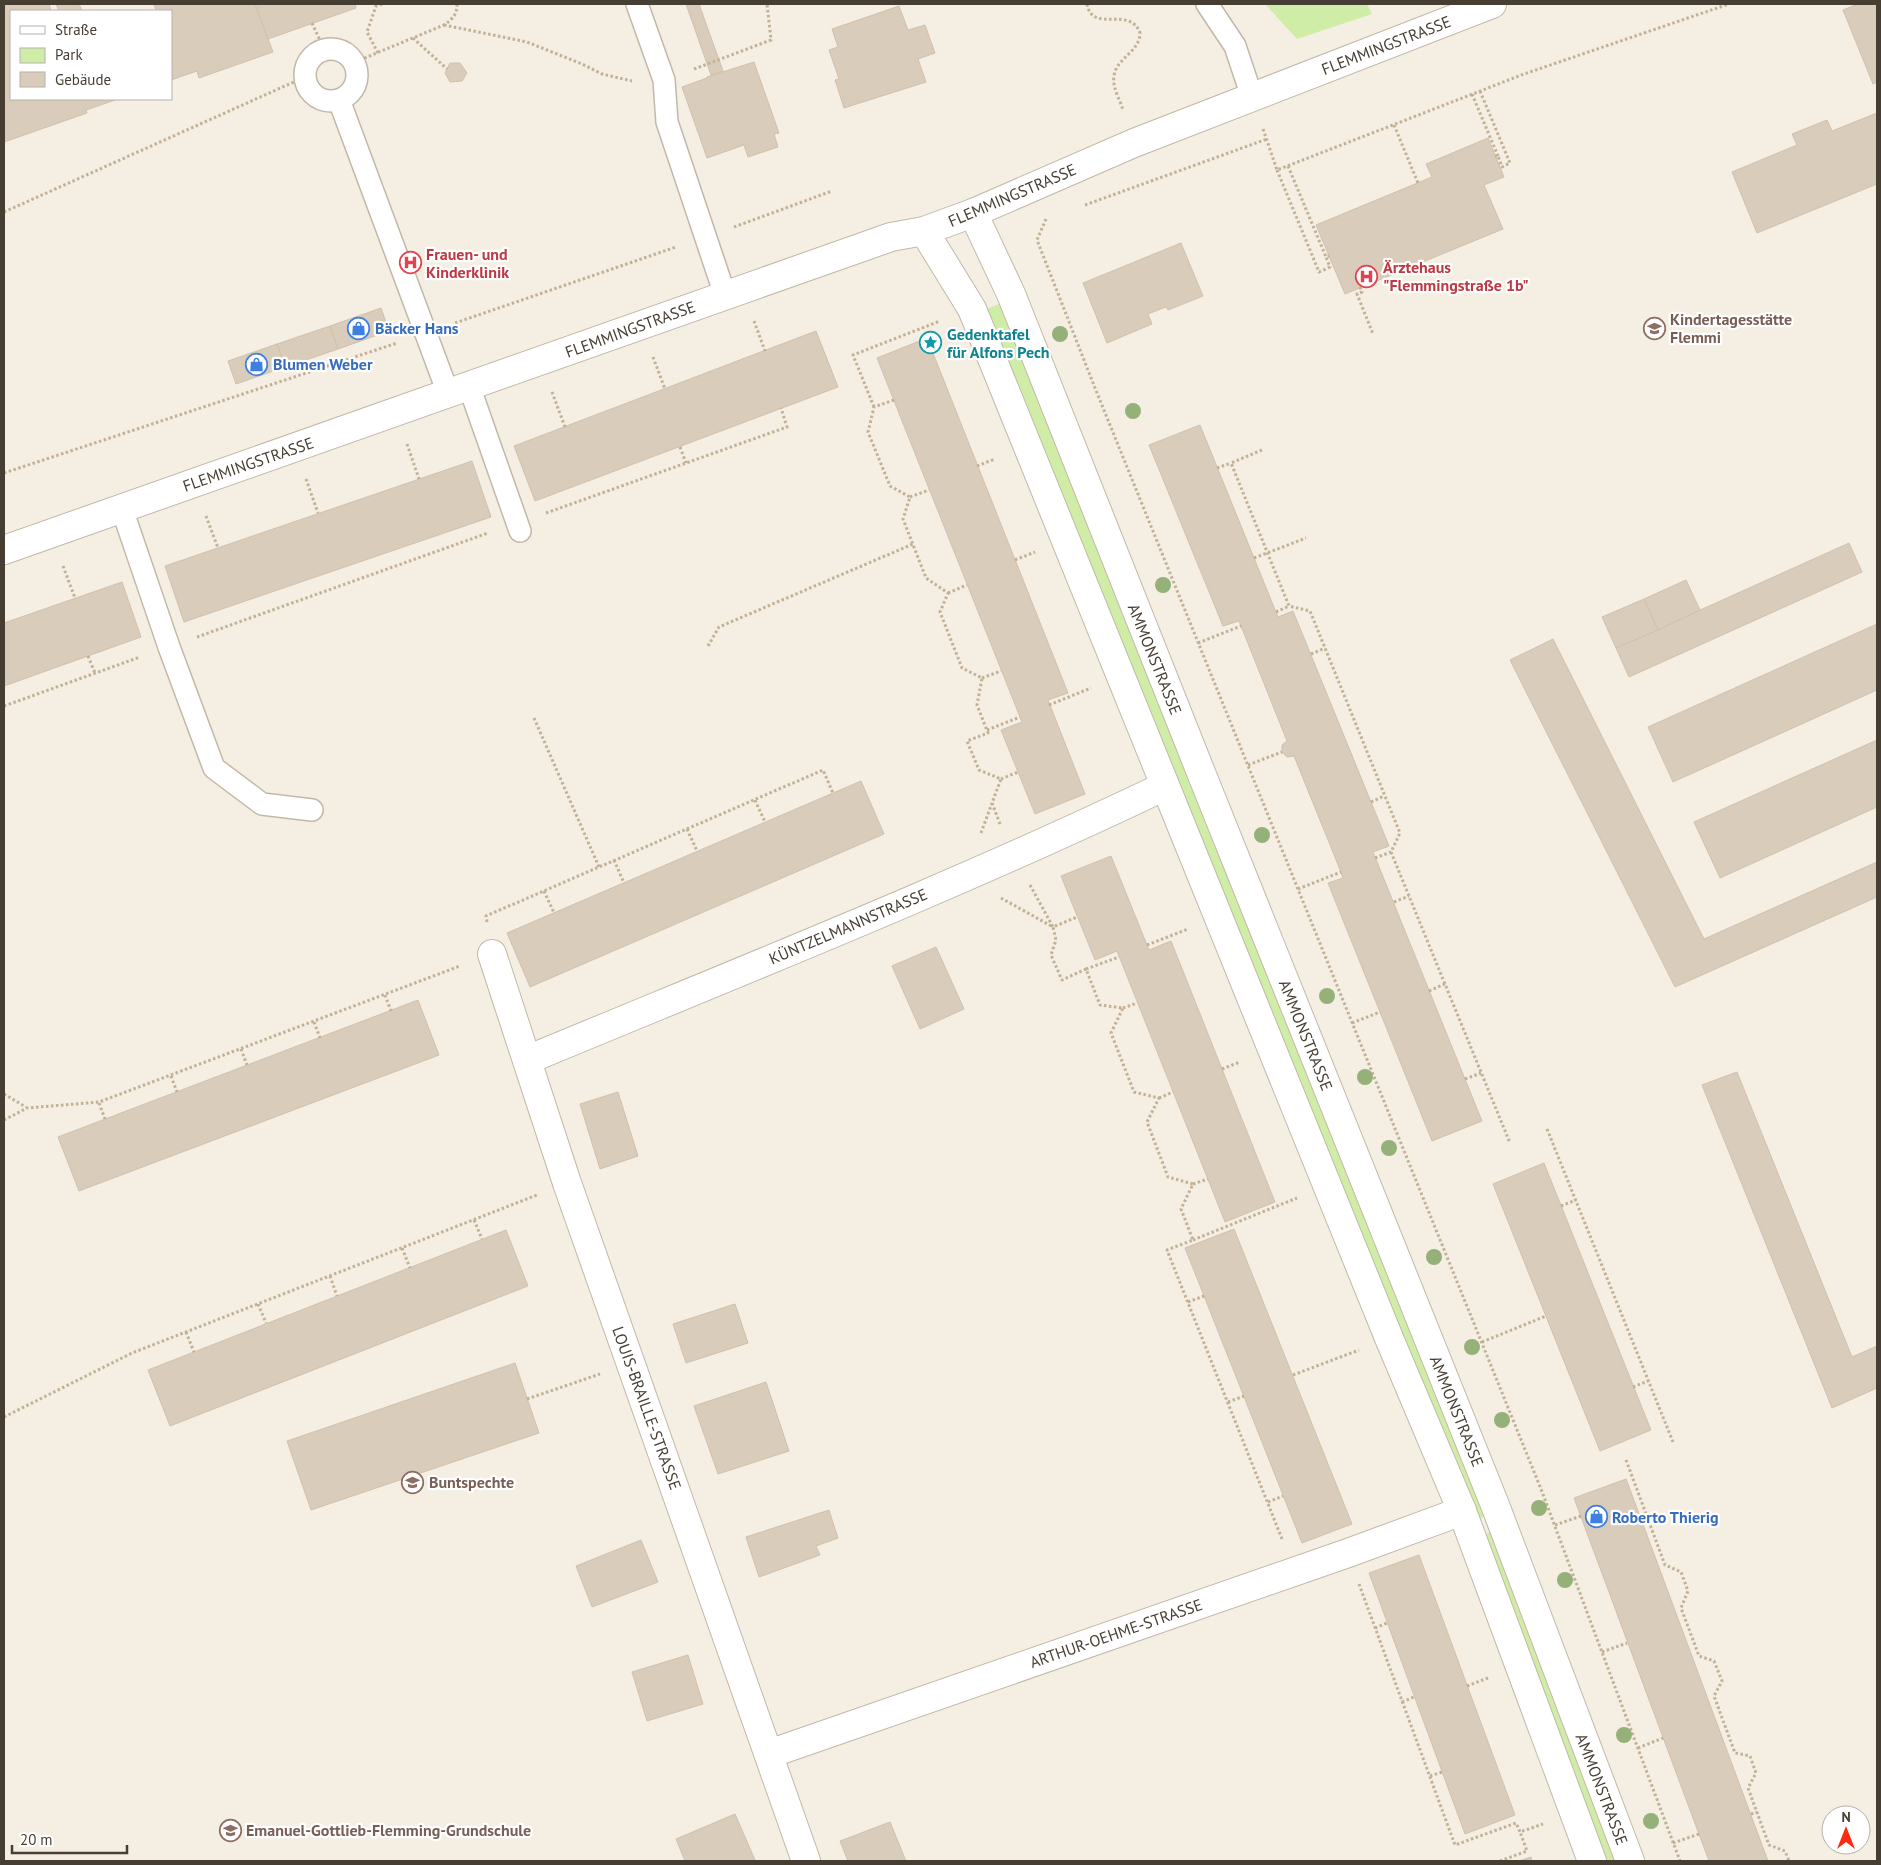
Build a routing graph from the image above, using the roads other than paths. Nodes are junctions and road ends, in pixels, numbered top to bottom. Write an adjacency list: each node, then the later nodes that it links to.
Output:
1 (637, 4): 8 (lane)
2 (1207, 4): 4 (lane)
3 (1492, 4): 4 (street, FLEMMINGSTRASSE)
4 (1252, 97): 6 (street, FLEMMINGSTRASSE)
5 (339, 100): 5 (lane); 9 (lane)
6 (973, 213): 7 (street, FLEMMINGSTRASSE); 21 (street, AMMONSTRASSE)
7 (924, 231): 8 (street, FLEMMINGSTRASSE); 13 (street, AMMONSTRASSE)
8 (725, 295): 9 (street, FLEMMINGSTRASSE)
9 (458, 390): 10 (street, FLEMMINGSTRASSE); 11 (lane)
10 (122, 509): 12 (street, FLEMMINGSTRASSE); 14 (lane)
11 (518, 527)
12 (4, 550)
13 (1165, 786): 16 (street, KÜNTZELMANNSTRASSE); 17 (street, AMMONSTRASSE)
14 (312, 810)
15 (492, 954): 16 (street, LOUIS-BRAILLE-STRASSE)
16 (527, 1060): 18 (street, LOUIS-BRAILLE-STRASSE)
17 (1462, 1511): 18 (street, ARTHUR-OEHME-STRASSE); 20 (street, AMMONSTRASSE)
18 (769, 1754): 19 (street, LOUIS-BRAILLE-STRASSE)
19 (806, 1861)
20 (1592, 1861)
21 (1630, 1861)

